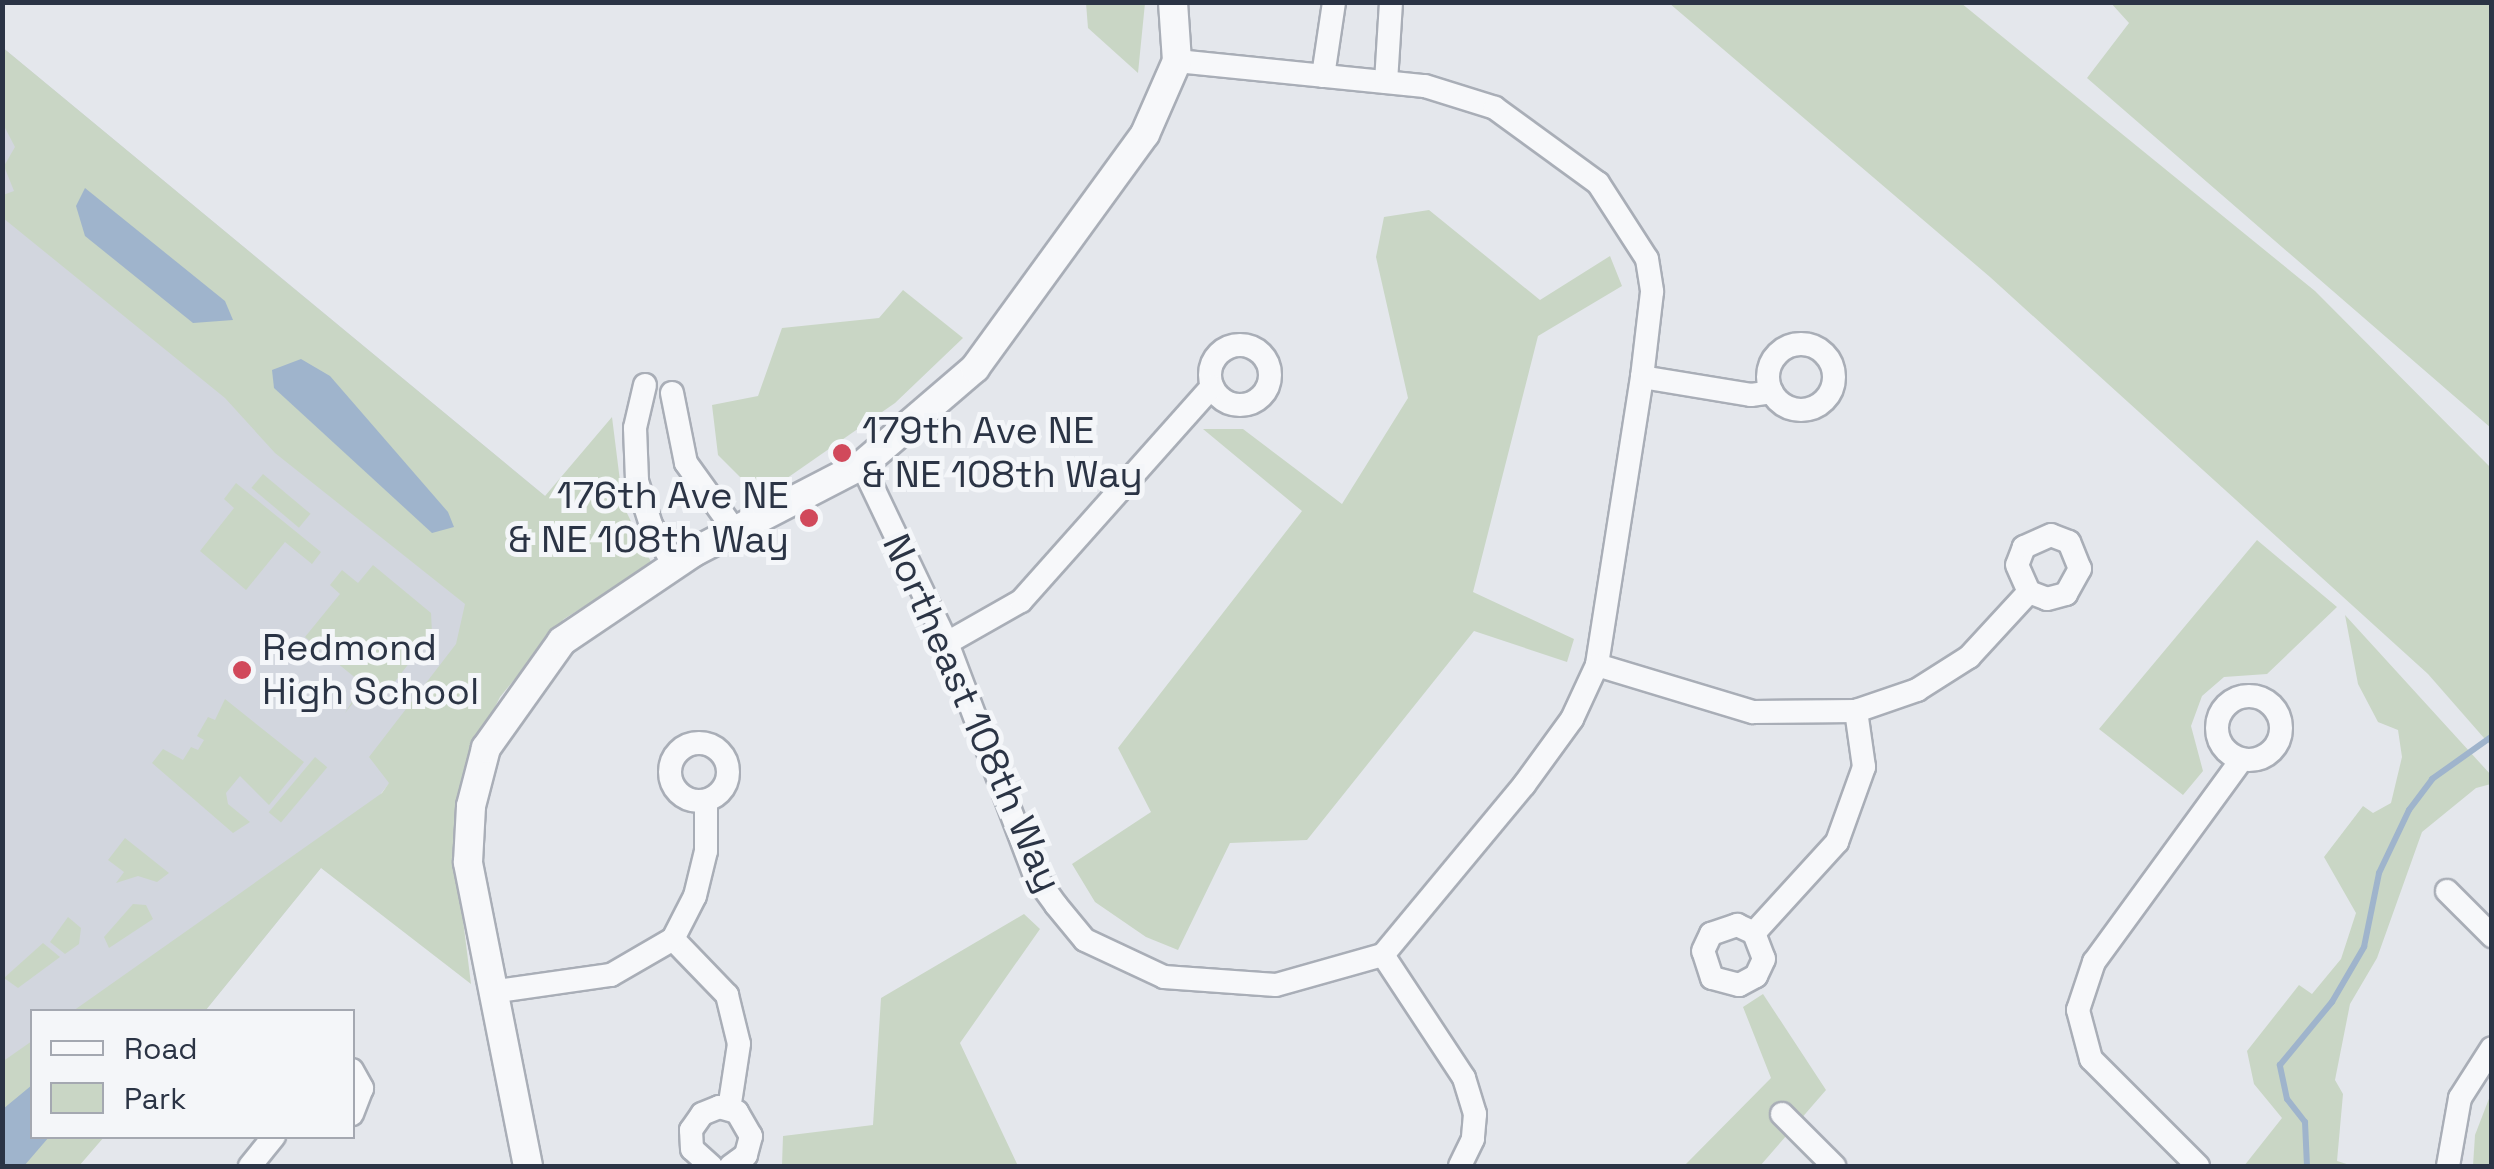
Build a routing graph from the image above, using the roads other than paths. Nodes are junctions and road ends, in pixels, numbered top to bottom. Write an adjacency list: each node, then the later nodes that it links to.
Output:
1 (1174, 2): 4 (street)
2 (1334, 2): 5 (street)
3 (1390, 2): 6 (street)
4 (1177, 62): 5 (street); 12 (street)
5 (1324, 76): 6 (street)
6 (1386, 82): 7 (street)
7 (1642, 377): 10 (street); 17 (street)
8 (646, 385): 14 (street)
9 (1212, 387): 16 (street)
10 (1772, 392)
11 (672, 393): 13 (street)
12 (862, 465): 13 (street); 16 (street, Northeast 108th Way)
13 (735, 531): 14 (street)
14 (674, 565): 26 (street)
15 (2029, 592): 18 (street)
16 (947, 643): 25 (street, Northeast 108th Way)
17 (1598, 665): 18 (street); 25 (street)
18 (1856, 711): 22 (street)
19 (2242, 760): 39 (street)
20 (706, 801): 24 (street)
21 (2447, 891): 23 (street)
22 (1754, 933)
23 (2492, 936)
24 (672, 939): 26 (street); 30 (street)
25 (1383, 955): 37 (street)
26 (490, 992): 34 (street)
27 (2492, 1048): 40 (street)
28 (355, 1075): 29 (street)
29 (355, 1106)
30 (729, 1109): 35 (street); 36 (street)
31 (1782, 1114): 38 (street)
32 (272, 1139): 33 (street)
33 (250, 1166)
34 (528, 1166)
35 (711, 1166)
36 (731, 1166)
37 (1460, 1166)
38 (1834, 1166)
39 (2198, 1166)
40 (2448, 1166)

